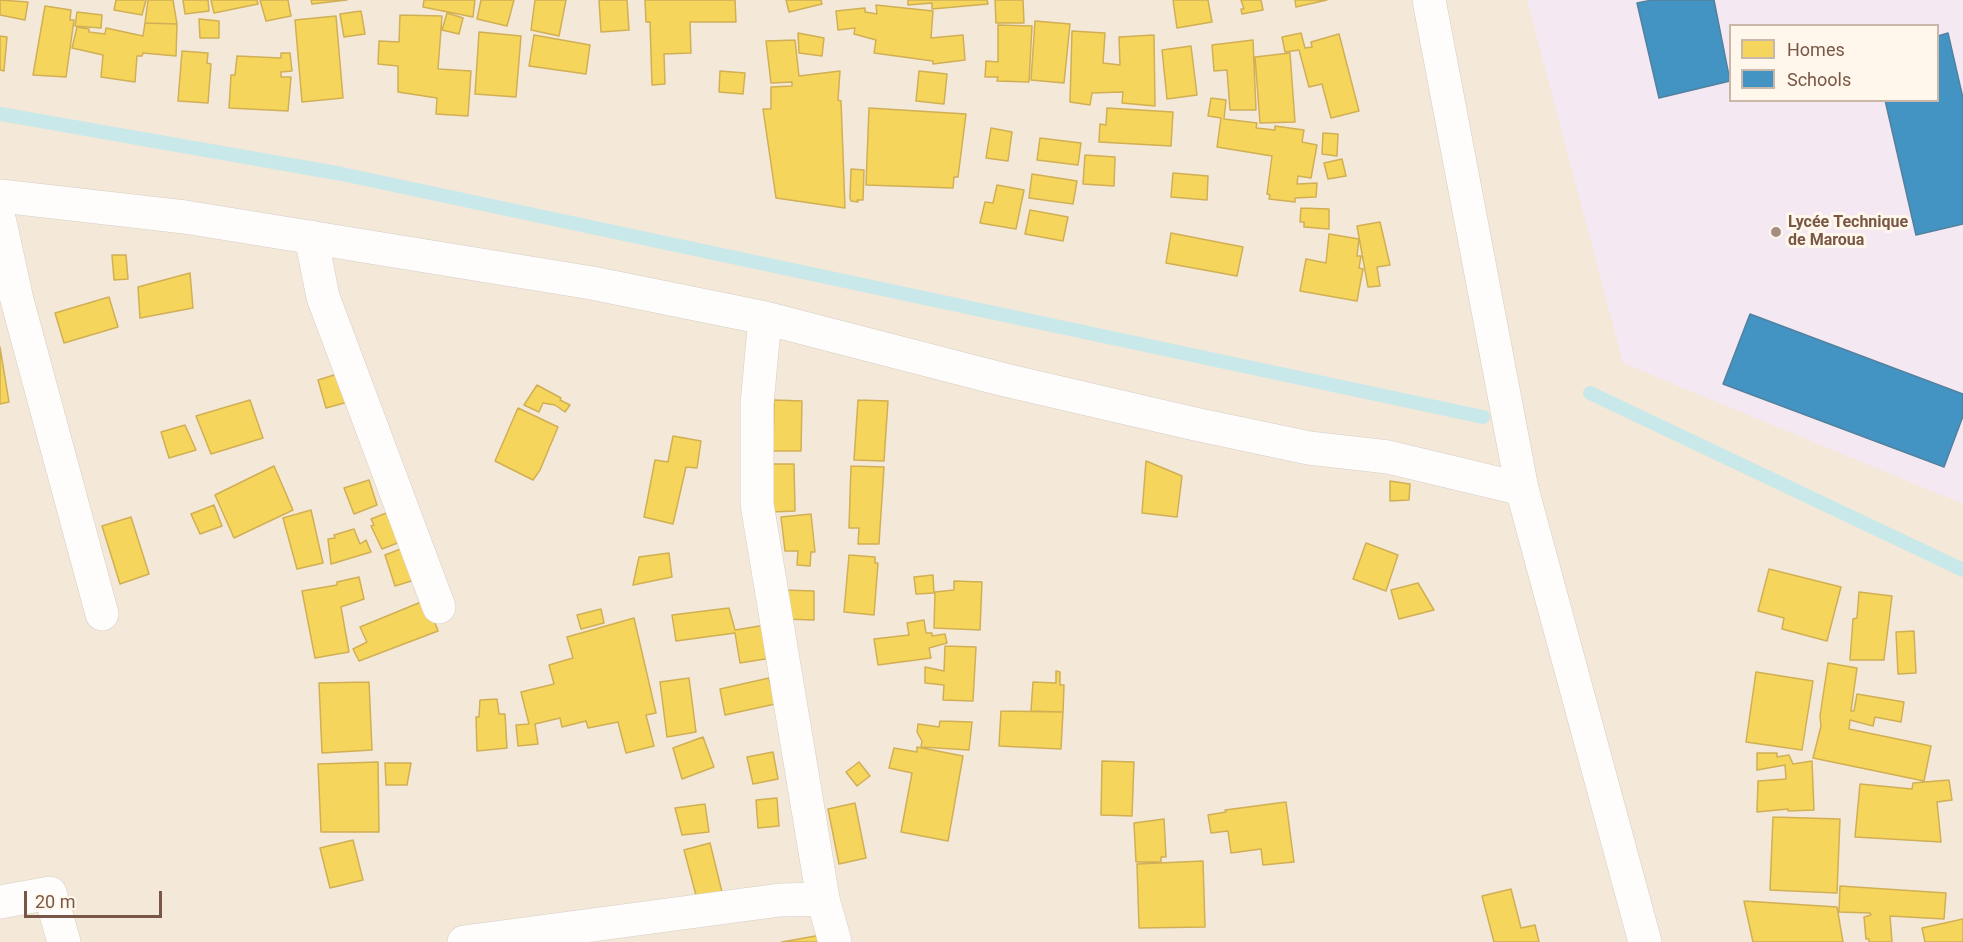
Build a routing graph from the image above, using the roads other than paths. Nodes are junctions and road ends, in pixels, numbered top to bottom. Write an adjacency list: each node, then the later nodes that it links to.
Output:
1 (1429, 0): 6 (street)
2 (0, 196): 4 (street)
3 (0, 222): 8 (street)
4 (311, 237): 5 (street); 7 (street)
5 (765, 318): 6 (street); 9 (street)
6 (1522, 489): 14 (street)
7 (439, 607)
8 (102, 614)
9 (823, 899): 12 (street); 13 (street)
10 (0, 902): 11 (street)
11 (64, 942)
12 (464, 942)
13 (835, 942)
14 (1645, 942)

